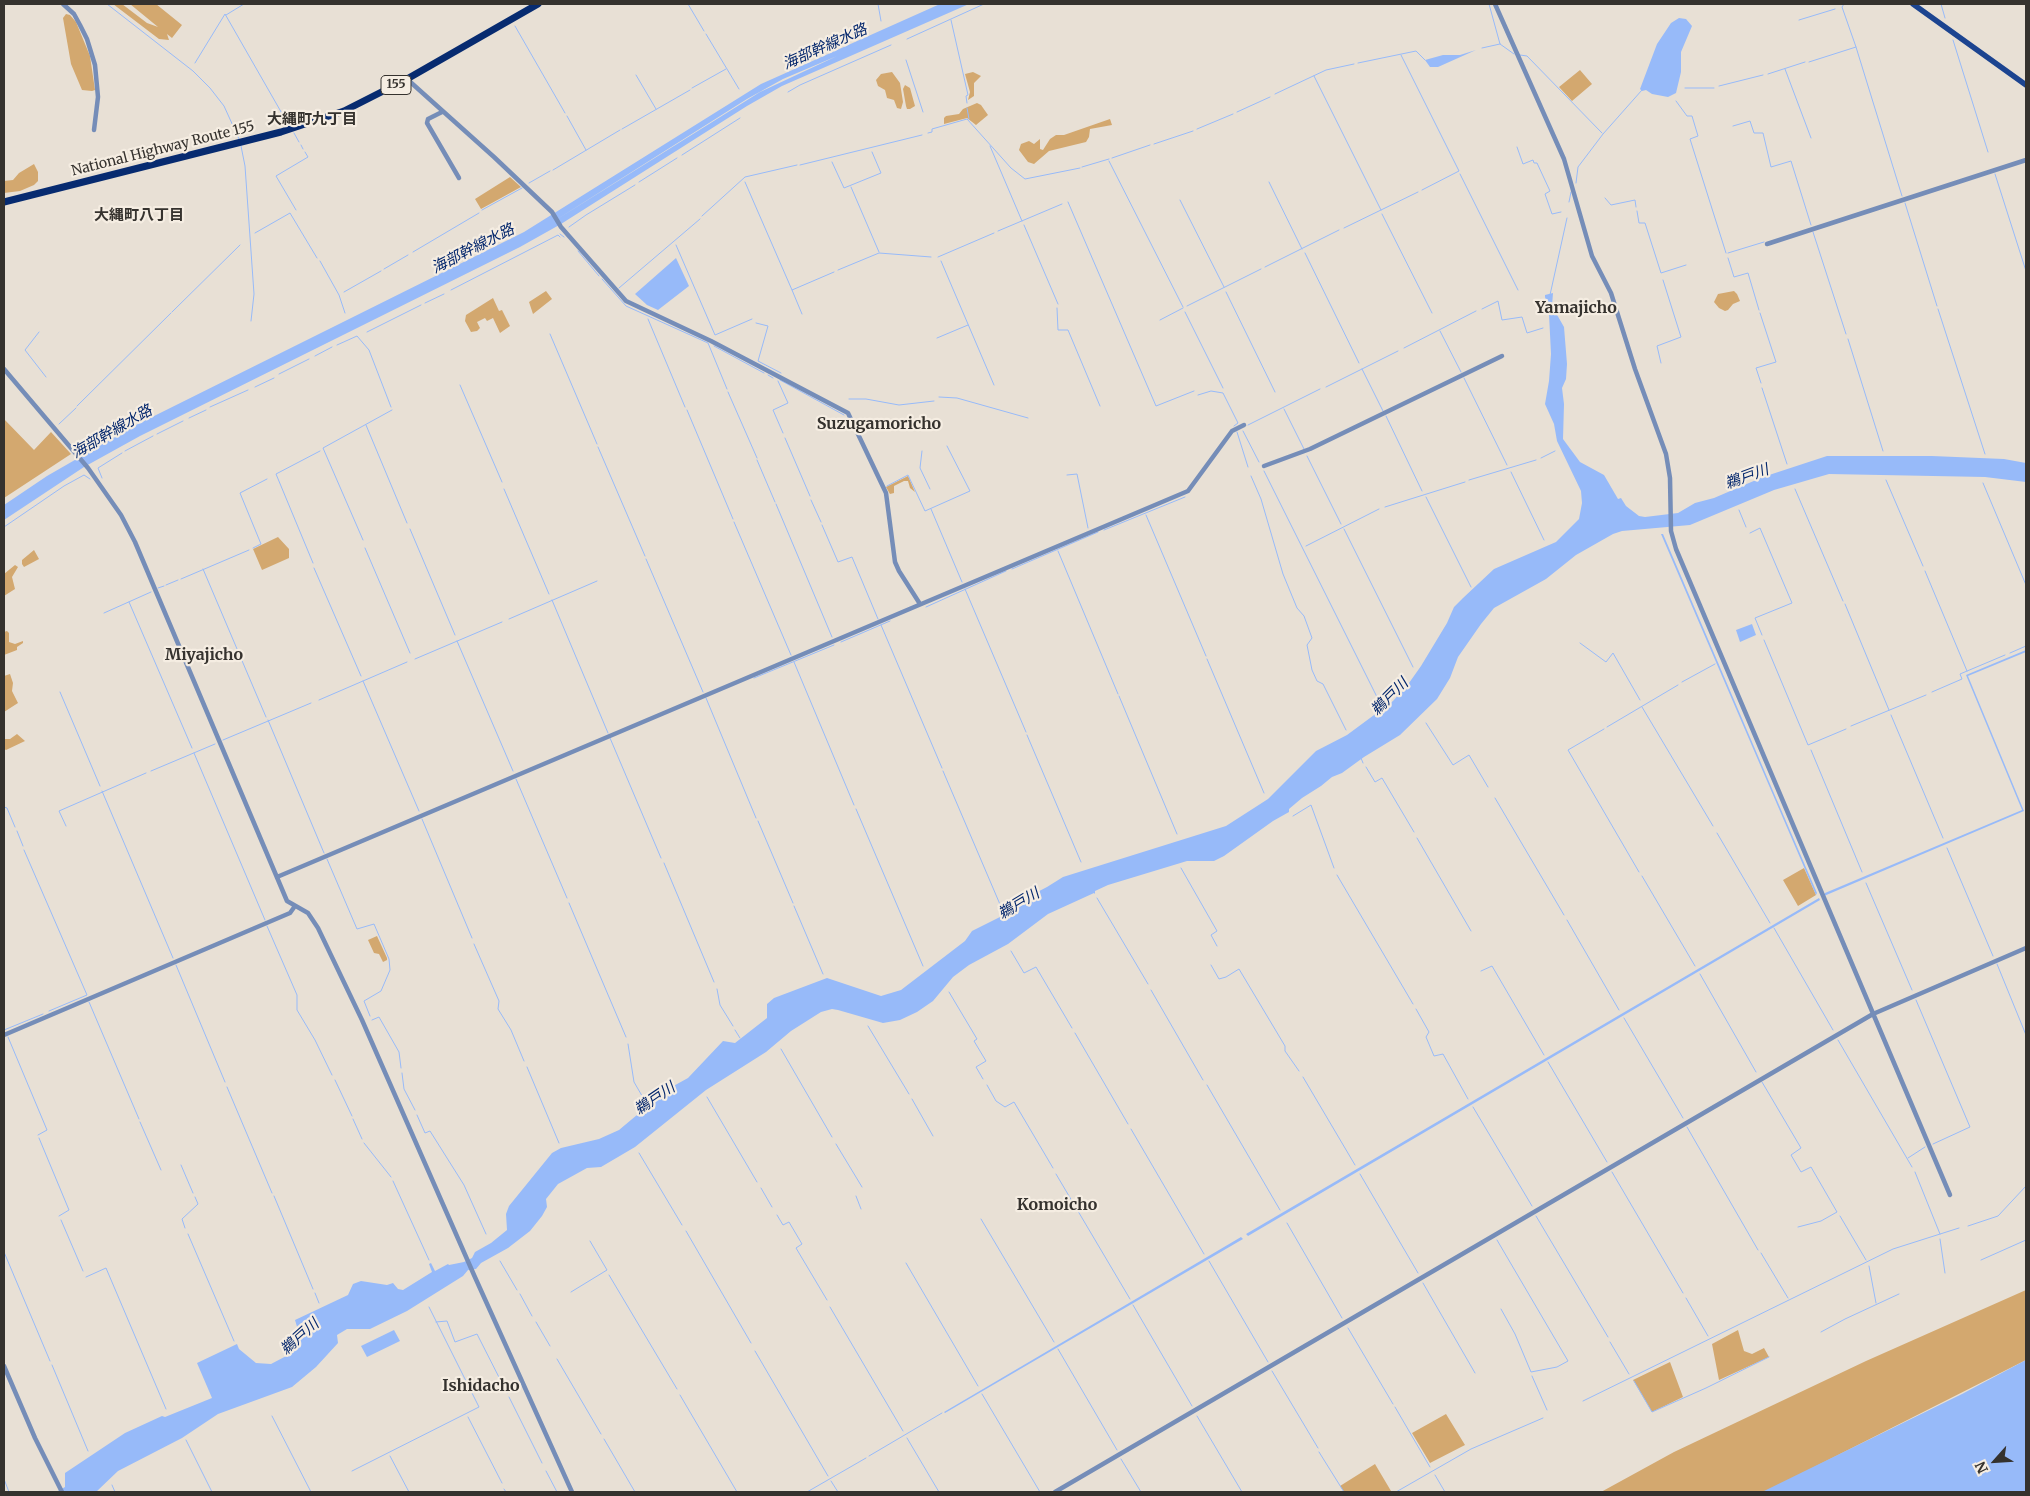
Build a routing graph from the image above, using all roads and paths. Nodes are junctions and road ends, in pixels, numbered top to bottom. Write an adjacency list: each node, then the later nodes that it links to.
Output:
1 (63, 4): 8 (street)
2 (538, 4): 5 (highway, National Highway Route 155 / 155)
3 (1495, 4): 21 (street)
4 (1913, 4): 6 (main road)
5 (407, 79): 7 (street); 11 (highway, National Highway Route 155 / 155)
6 (2026, 85)
7 (442, 112): 10 (street); 17 (street)
8 (94, 130)
9 (2026, 160): 12 (street)
10 (459, 178)
11 (4, 202)
12 (1767, 244)
13 (1502, 356): 16 (street)
14 (4, 369): 18 (street)
15 (1244, 425): 17 (street)
16 (1264, 466)
17 (920, 604): 18 (street)
18 (277, 877): 19 (street)
19 (295, 906): 22 (street); 26 (street)
20 (2026, 948): 21 (street)
21 (1873, 1014): 23 (street); 27 (street)
22 (4, 1035)
23 (1950, 1195)
24 (4, 1366): 25 (street)
25 (60, 1490)
26 (572, 1492)
27 (1056, 1492)

